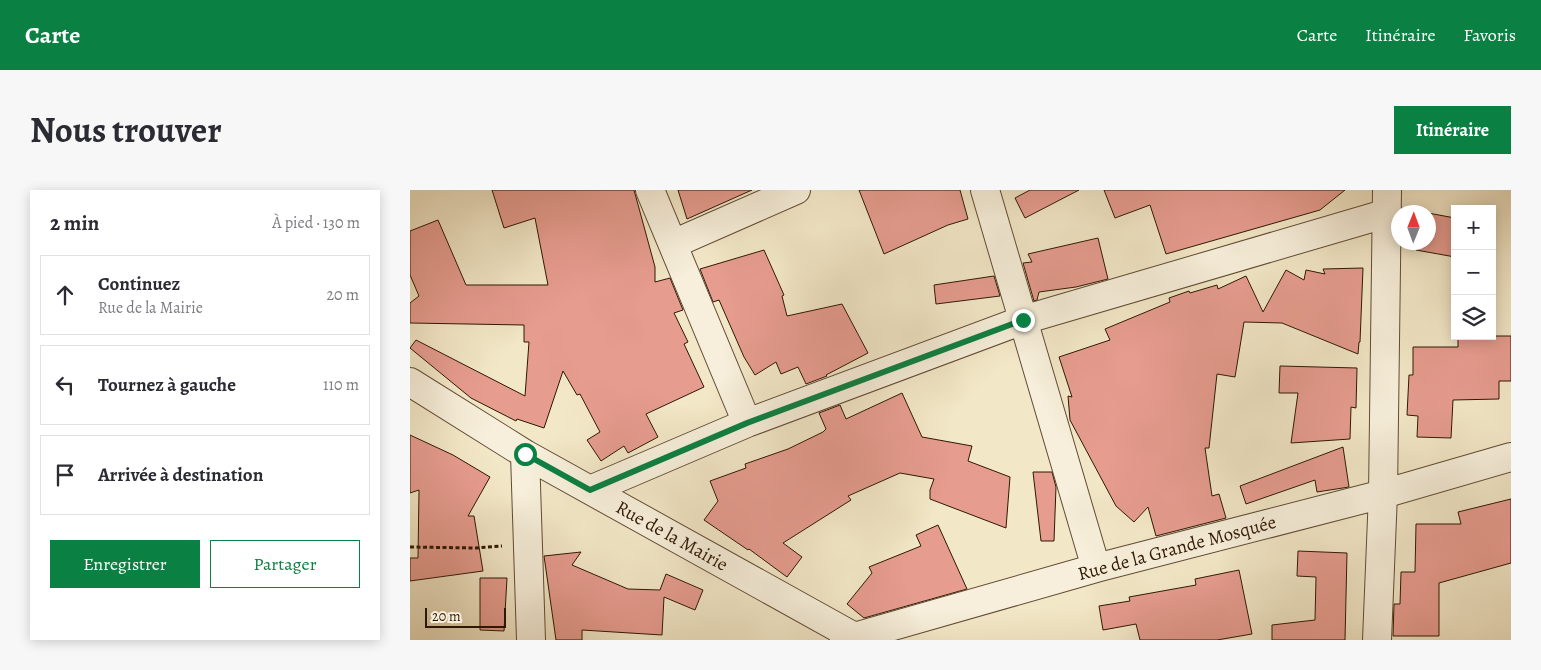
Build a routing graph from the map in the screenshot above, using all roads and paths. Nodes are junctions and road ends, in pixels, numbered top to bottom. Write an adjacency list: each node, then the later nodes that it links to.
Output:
1 (650, 190): 5 (street)
2 (796, 190): 5 (street)
3 (985, 190): 6 (street)
4 (1387, 202): 6 (street); 12 (street)
5 (673, 244): 8 (street)
6 (1023, 320): 8 (street); 15 (street)
7 (410, 382): 9 (street, Rue de la Mairie)
8 (747, 423): 11 (street)
9 (525, 454): 11 (street, Rue de la Mairie); 13 (street)
10 (1511, 457): 12 (street, Rue de la Grande Mosquée)
11 (590, 490): 16 (street, Rue de la Mairie)
12 (1383, 494): 15 (street, Rue de la Grande Mosquée); 18 (street)
13 (528, 544): 14 (path); 17 (street)
14 (410, 547)
15 (1096, 568): 16 (street, Rue de la Grande Mosquée)
16 (852, 639)
17 (531, 640)
18 (1377, 640)

